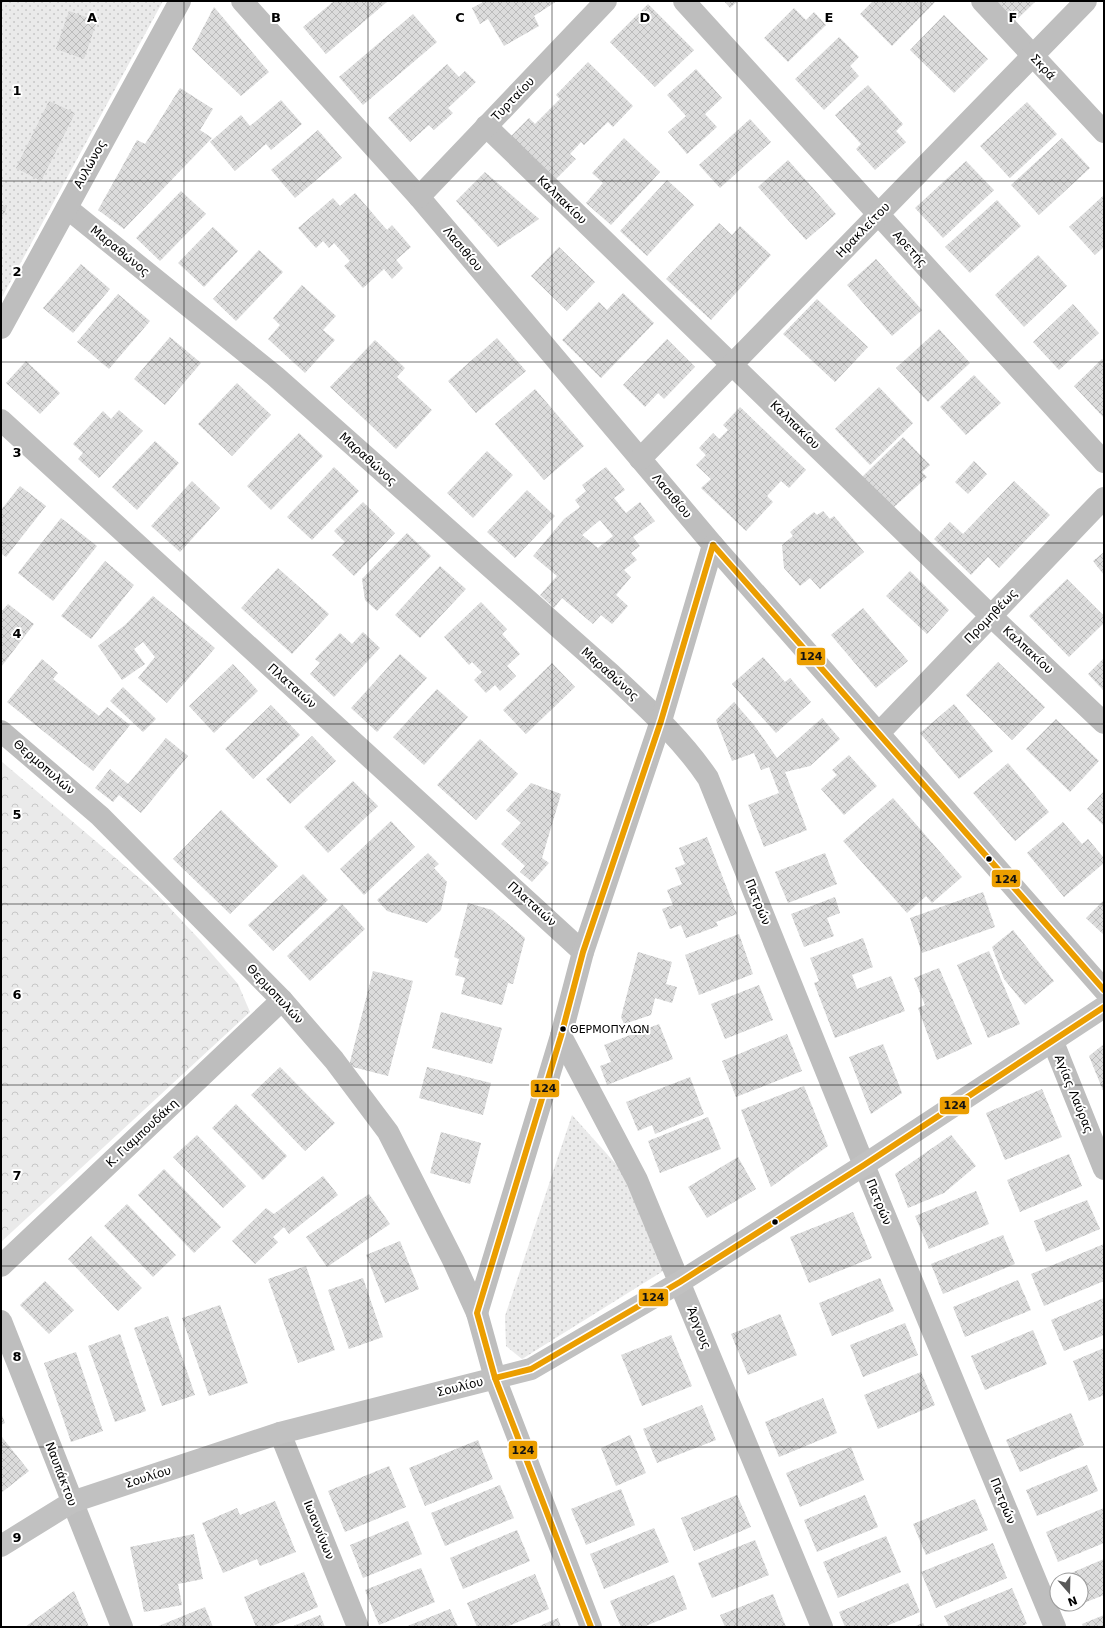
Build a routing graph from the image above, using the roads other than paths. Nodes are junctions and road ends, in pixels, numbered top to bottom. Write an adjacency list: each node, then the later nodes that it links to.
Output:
1 (180, 1): 11 (street, Αυλώνος)
2 (242, 1): 10 (street, Λασιθίου)
3 (606, 1): 8 (street, Τυρταίου)
4 (684, 1): 12 (street, Αρετής)
5 (982, 1): 7 (street, Σκρά)
6 (1086, 1): 7 (street, Ηρακλείτου)
7 (1032, 56): 9 (street, Σκρά); 12 (street, Ηρακλείτου)
8 (486, 126): 10 (street, Τυρταίου); 14 (street, Καλπακίου)
9 (1104, 132)
10 (419, 197): 16 (street, Λασιθίου)
11 (67, 208): 13 (street, Αυλώνος); 21 (street, Μαραθώνος)
12 (878, 214): 14 (street, Ηρακλείτου); 17 (street, Αρετής)
13 (1, 328)
14 (732, 364): 16 (street, Ηρακλείτου); 20 (street, Καλπακίου)
15 (1, 420): 25 (street, Πλαταιών)
16 (640, 459): 19 (street, Λασιθίου)
17 (1104, 462)
18 (1104, 498): 20 (street, Προμηθέως)
19 (713, 545): 21 (street); 24 (street, Λασιθίου)
20 (991, 616): 22 (street, Καλπακίου); 24 (street, Προμηθέως)
21 (660, 721): 25 (street); 31 (street, Πατρών)
22 (1104, 723)
23 (1, 731): 27 (street, Θερμοπυλών)
24 (879, 733): 26 (street, Λασιθίου)
25 (583, 952): 29 (street)
26 (1104, 990)
27 (282, 1000): 33 (street, Κ. Γιαμπουδάκη); 35 (street, Θερμοπυλών)
28 (1104, 1007): 30 (street, Σουλίου)
29 (561, 1036): 34 (street, Άργους); 35 (street)
30 (1053, 1042): 31 (street, Σουλίου); 32 (street, Αγίας Λαύρας)
31 (864, 1166): 34 (street, Σουλίου); 45 (street, Πατρών)
32 (1104, 1169)
33 (1, 1266)
34 (680, 1282): 37 (street, Σουλίου); 44 (street, Άργους)
35 (477, 1313): 37 (street, Θερμοπυλών)
36 (1, 1321): 39 (street, Ναυπάκτου)
37 (495, 1378): 38 (street, Σουλίου); 43 (street, Θερμοπυλών)
38 (280, 1433): 39 (street, Σουλίου); 42 (street, Ιωαννίνων)
39 (72, 1502): 40 (street, Σουλίου); 41 (street, Ναυπάκτου)
40 (1, 1546)
41 (122, 1627)
42 (358, 1627)
43 (591, 1627)
44 (822, 1627)
45 (1055, 1627)

